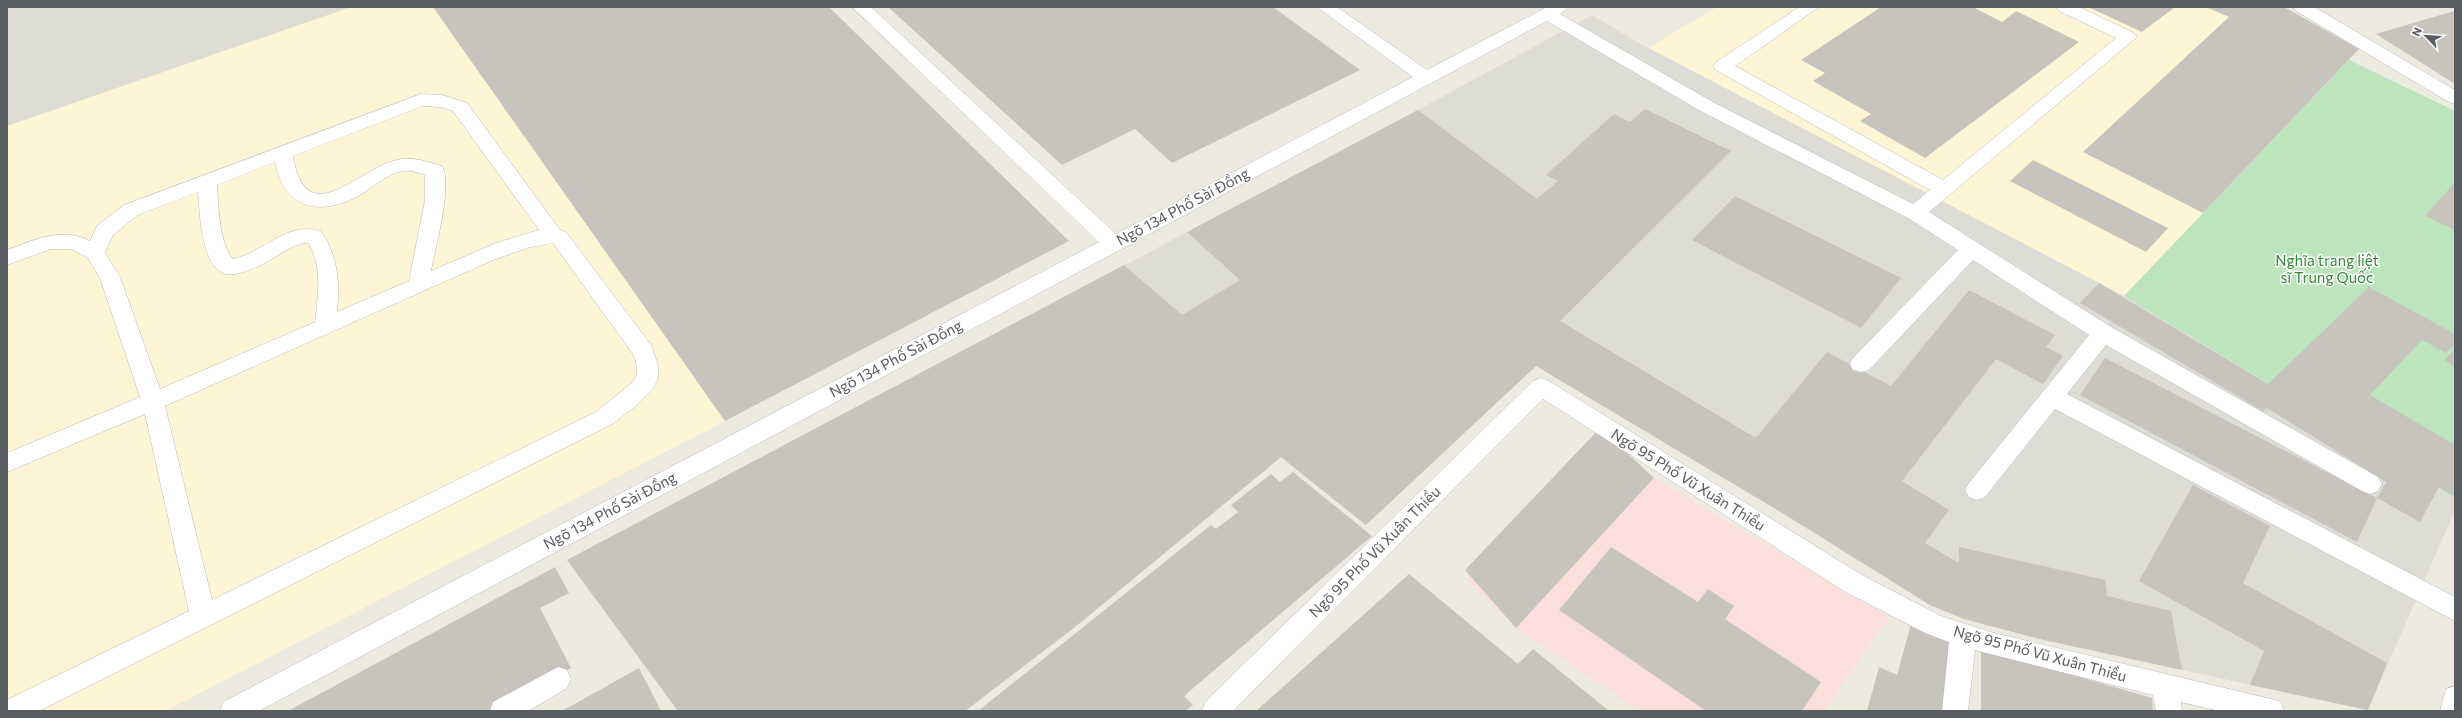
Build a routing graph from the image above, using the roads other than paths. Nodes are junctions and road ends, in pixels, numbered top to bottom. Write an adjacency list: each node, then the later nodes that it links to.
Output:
1 (861, 7): 14 (street)
2 (1326, 7): 7 (street)
3 (1810, 7): 11 (street)
4 (2064, 7): 11 (street)
5 (2302, 7): 8 (street)
6 (1554, 10): 7 (street, Ngõ 134 Phố Sài Đồng); 12 (street)
7 (1426, 78): 14 (street, Ngõ 134 Phố Sài Đồng)
8 (2455, 98)
9 (283, 153): 10 (street); 13 (street); 18 (street)
10 (208, 181): 16 (street); 19 (street)
11 (1944, 189): 12 (street)
12 (1915, 213): 15 (street)
13 (552, 234): 18 (street); 28 (street)
14 (1114, 244): 34 (street, Ngõ 134 Phố Sài Đồng)
15 (1971, 249): 20 (street); 21 (street)
16 (95, 253): 17 (street); 23 (street)
17 (7, 258)
18 (419, 285): 19 (street)
19 (325, 326): 23 (street)
20 (2103, 333): 22 (street); 25 (street)
21 (1861, 364)
22 (2052, 397): 26 (street); 27 (street)
23 (153, 402): 24 (street); 28 (street)
24 (7, 462)
25 (2370, 484)
26 (1978, 490)
27 (2455, 610)
28 (203, 617): 33 (street)
29 (1963, 636): 31 (street, Ngõ 95 Phố Vũ Xuân Thiều); 36 (street, Ngõ 95 Phố Vũ Xuân Thiều); 37 (street)
30 (558, 679): 35 (street)
31 (2167, 698): 38 (street, Ngõ 95 Phố Vũ Xuân Thiều)
32 (2455, 698): 39 (street)
33 (12, 711)
34 (233, 711)
35 (503, 711)
36 (1216, 711)
37 (1955, 711)
38 (2271, 711)
39 (2453, 711)

